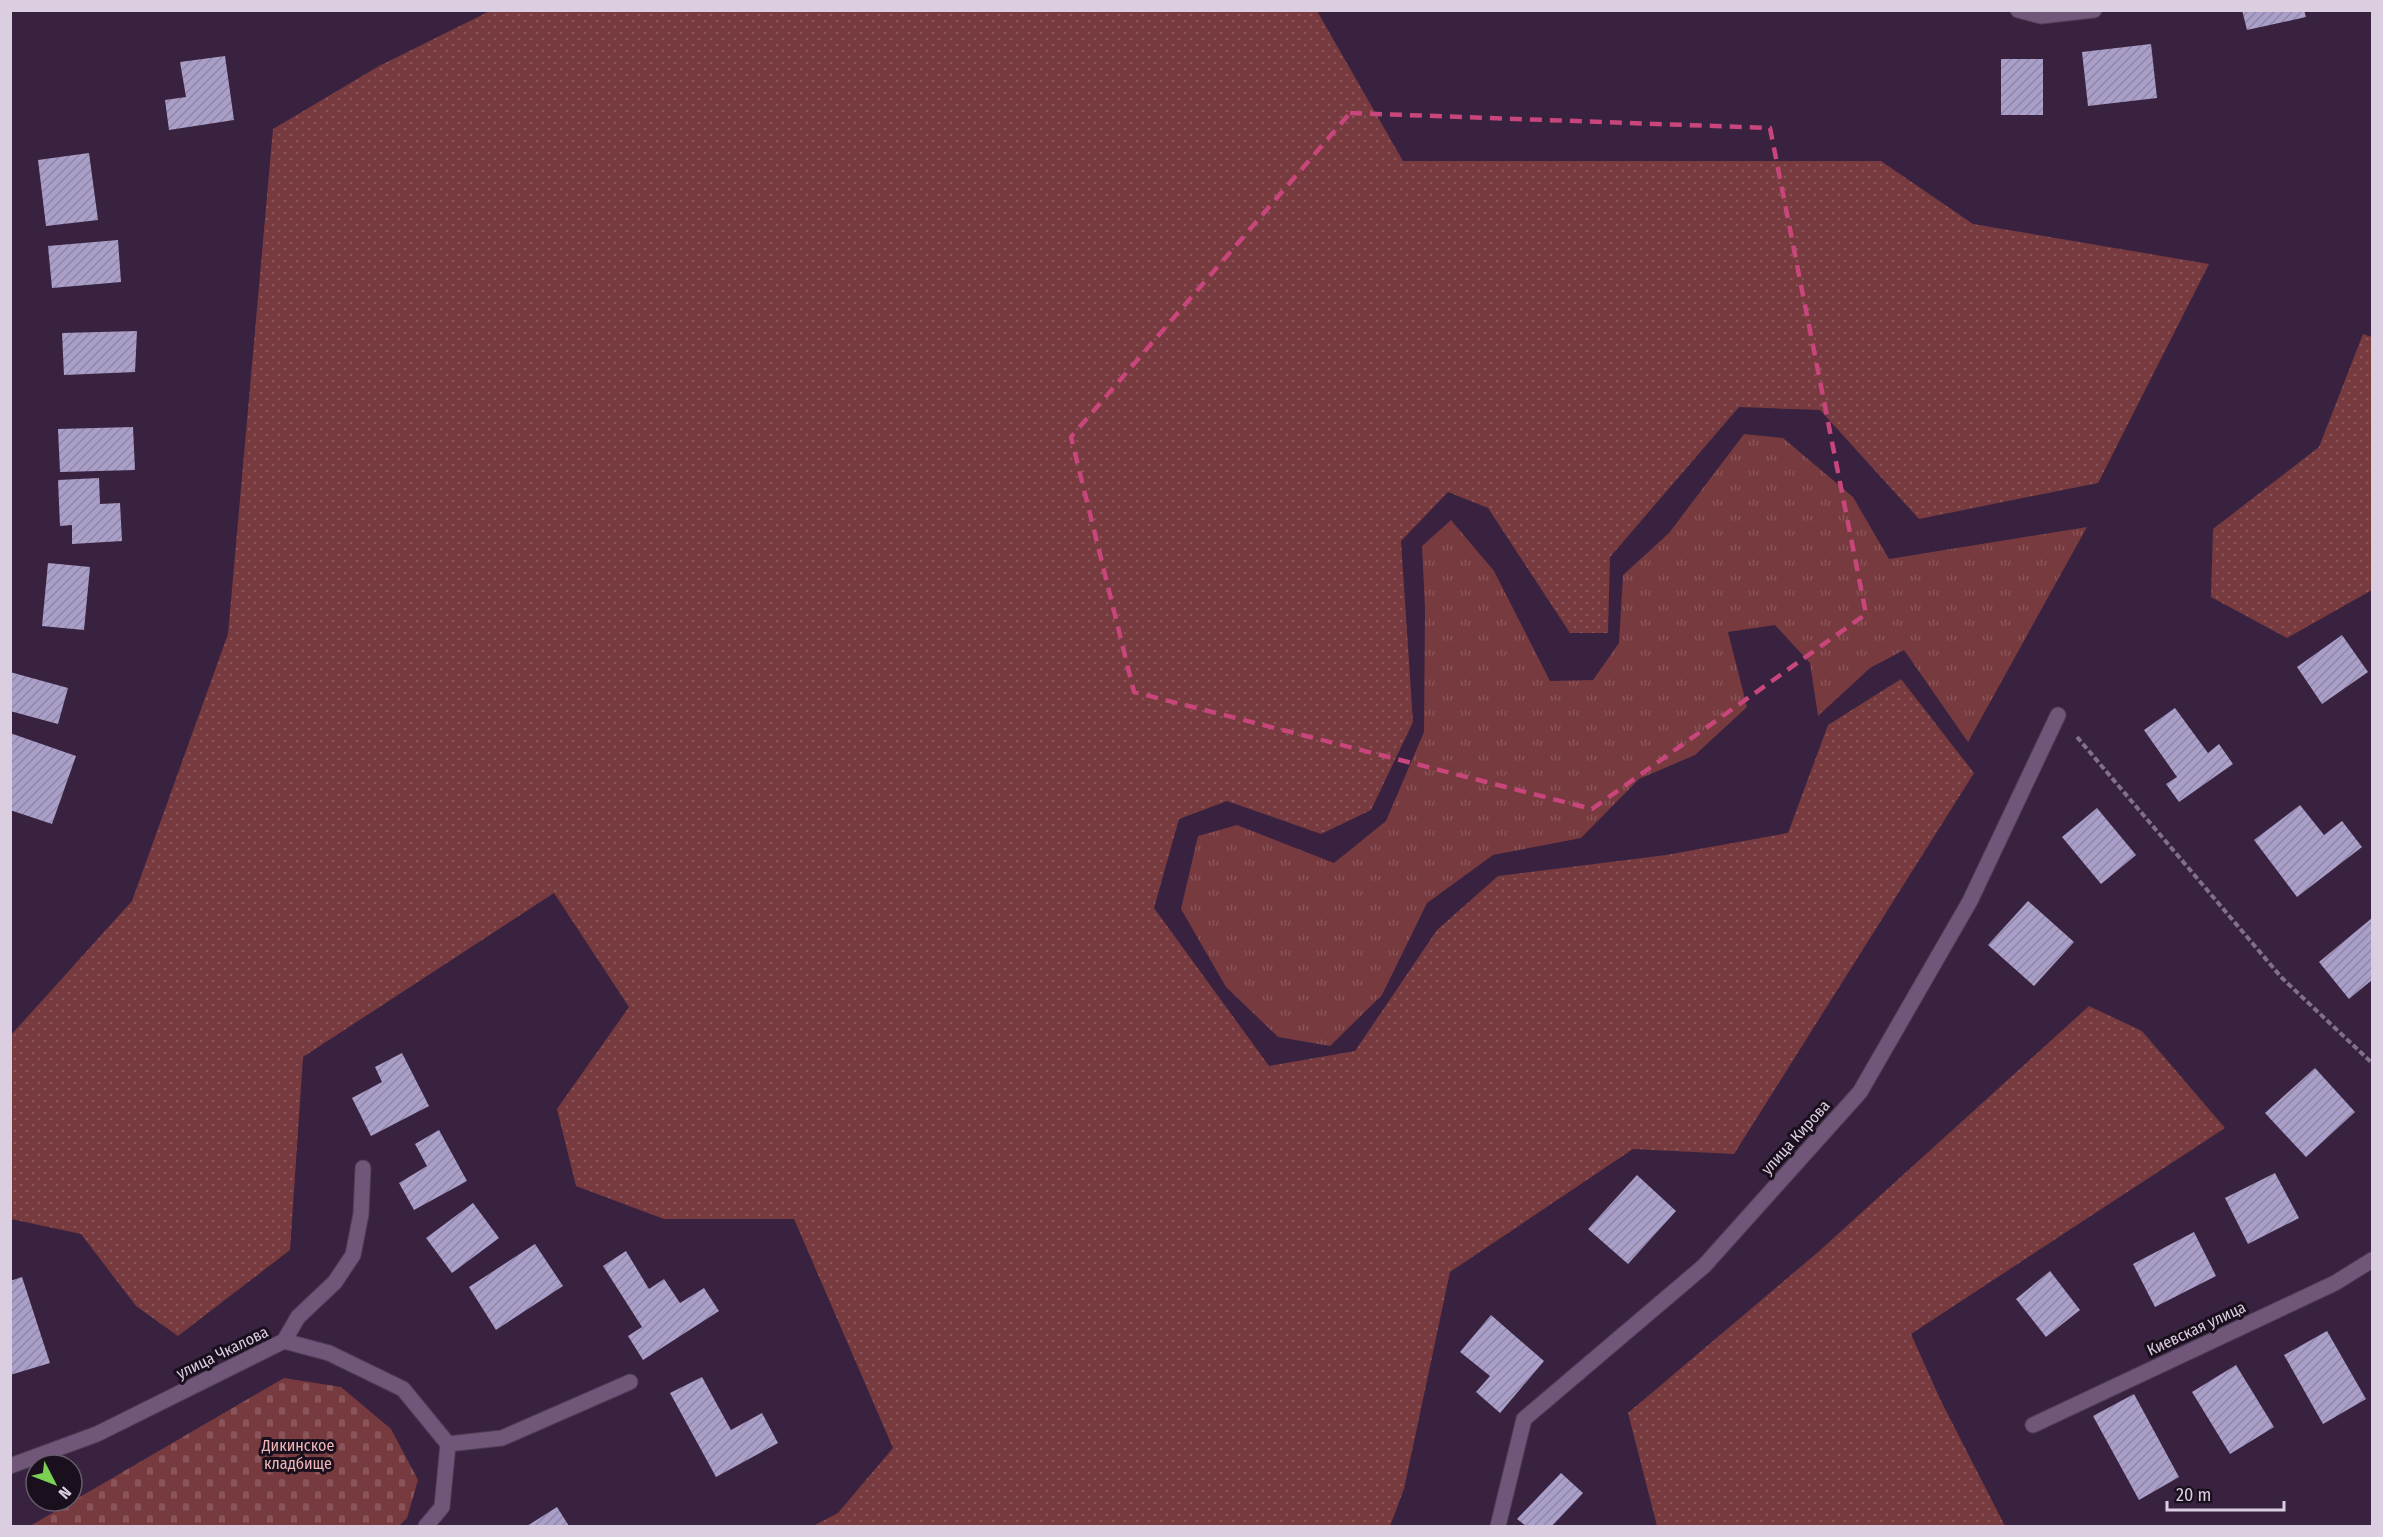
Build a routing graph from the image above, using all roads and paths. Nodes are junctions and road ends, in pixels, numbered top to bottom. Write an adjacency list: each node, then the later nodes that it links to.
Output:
1 (2018, 10): 2 (street)
2 (2094, 10)
3 (2058, 715): 4 (path); 13 (street, улица Кирова)
4 (2373, 1063)
5 (363, 1168): 7 (street)
6 (2373, 1260): 9 (street, Киевская улица)
7 (284, 1341): 10 (street, улица Чкалова); 11 (street, улица Чкалова)
8 (630, 1382): 10 (street)
9 (2032, 1425)
10 (448, 1444): 12 (street)
11 (10, 1466)
12 (426, 1527)
13 (1498, 1527)

